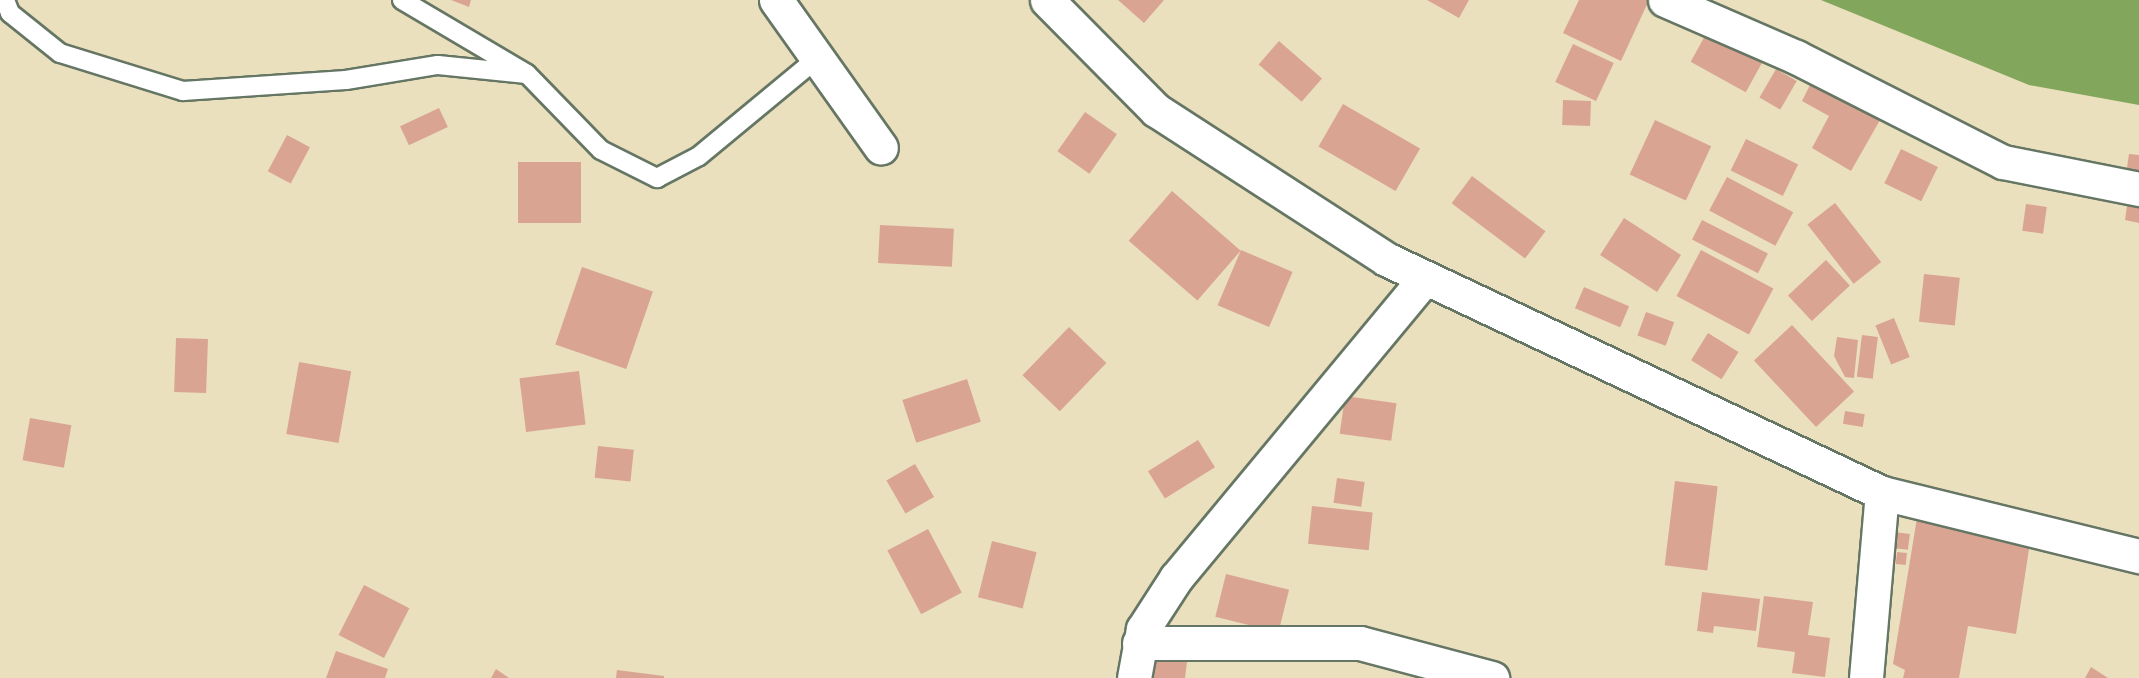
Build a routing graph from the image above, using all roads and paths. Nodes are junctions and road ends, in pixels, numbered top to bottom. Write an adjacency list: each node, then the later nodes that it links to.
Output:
1 (402, 0): 7 (lane)
2 (776, 0): 6 (street)
3 (1047, 0): 10 (street)
4 (1665, 0): 9 (street)
5 (5, 9): 7 (lane)
6 (815, 60): 7 (lane); 8 (street)
7 (527, 74)
8 (881, 148)
9 (2139, 189)
10 (1425, 278): 11 (street); 13 (street)
11 (1882, 493): 12 (street); 16 (street)
12 (2139, 556)
13 (1139, 643): 14 (street); 15 (street)
14 (1134, 678)
15 (1492, 678)
16 (1866, 678)

